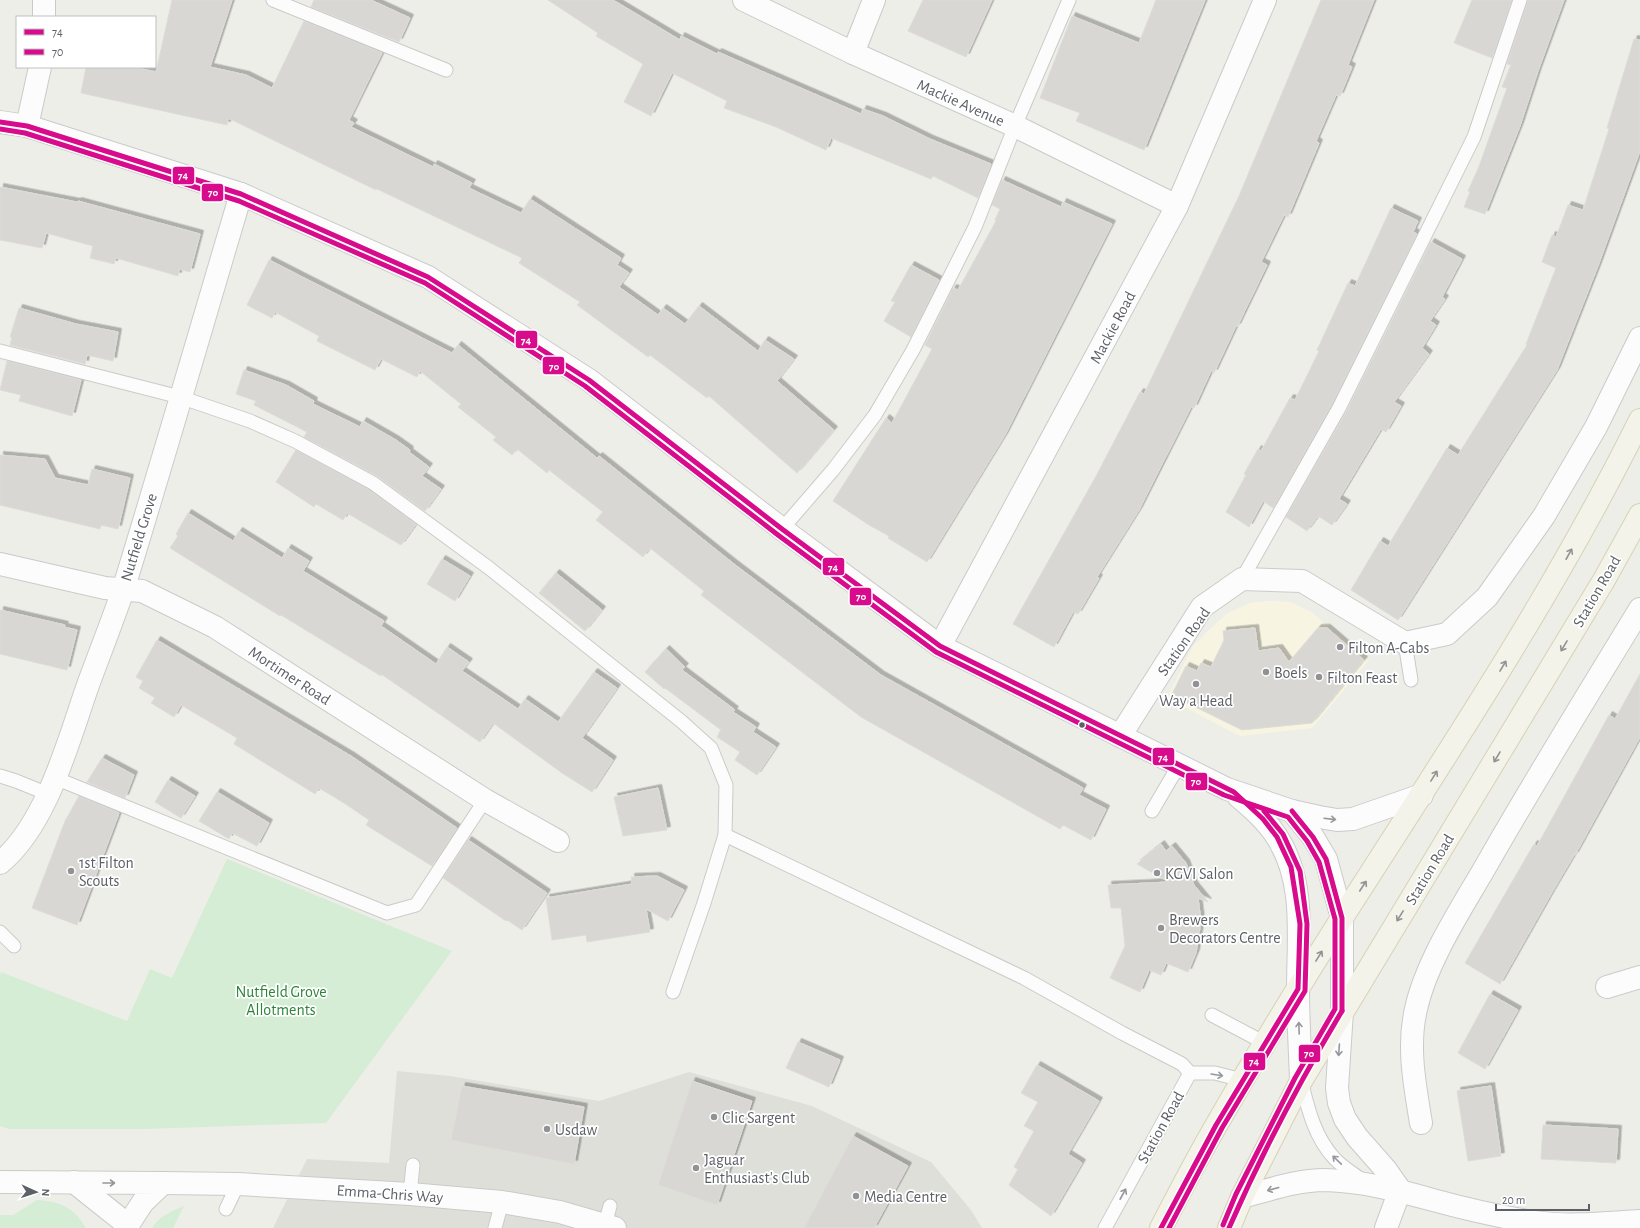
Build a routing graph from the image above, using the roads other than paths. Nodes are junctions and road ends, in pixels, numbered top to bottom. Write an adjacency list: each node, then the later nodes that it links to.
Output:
1 (44, 0): 8 (street)
2 (273, 0): 11 (lane)
3 (744, 0): 9 (street, Mackie Avenue)
4 (874, 0): 9 (street)
5 (1069, 0): 14 (lane)
6 (1265, 0): 16 (street, Mackie Road)
7 (1520, 0): 24 (lane)
8 (44, 16)
9 (853, 53): 14 (street, Mackie Avenue)
10 (40, 68): 13 (street)
11 (446, 70)
12 (0, 122): 13 (street)
13 (27, 126): 15 (street)
14 (1015, 126): 16 (street, Mackie Avenue); 22 (lane)
15 (240, 194): 19 (street, Nutfield Grove); 22 (street)
16 (1177, 206): 28 (street, Mackie Road)
17 (1640, 338): 27 (street)
18 (0, 351): 19 (lane)
19 (180, 397): 25 (street, Nutfield Grove); 39 (lane)
20 (1640, 420): 35 (main road, one-way to 20)
21 (1640, 515): 49 (main road, Station Road, one-way to 49)
22 (782, 529): 28 (street)
23 (0, 564): 25 (street, Mortimer Road)
24 (1242, 579): 27 (street); 30 (street, Station Road)
25 (123, 589): 33 (street, Nutfield Grove); 36 (street, Mortimer Road)
26 (1640, 609): 55 (street)
27 (1405, 644): 29 (lane)
28 (940, 646): 30 (street)
29 (1411, 680)
30 (1120, 736): 31 (street)
31 (1179, 765): 34 (street); 38 (lane)
32 (0, 776): 33 (lane)
33 (51, 786): 36 (lane); 41 (street, Nutfield Grove)
34 (1234, 792): 37 (street); 47 (street)
35 (1422, 795): 37 (street, one-way to 35); 42 (main road, one-way to 35)
36 (485, 800): 40 (street, Mortimer Road)
37 (1292, 810): 42 (street)
38 (1152, 811)
39 (725, 835): 48 (lane); 52 (lane)
40 (558, 841)
41 (0, 863)
42 (1342, 918): 47 (main road, one-way to 42); 49 (street)
43 (0, 932): 44 (lane)
44 (14, 946)
45 (1640, 977): 46 (street)
46 (1607, 987)
47 (1298, 989): 51 (main road); 54 (street, one-way to 47)
48 (673, 992)
49 (1342, 1011): 54 (main road, Station Road); 62 (street, one-way to 62)
50 (1212, 1015): 51 (lane)
51 (1265, 1043): 53 (main road)
52 (1190, 1073): 53 (lane, Station Road, one-way to 53); 71 (lane, Station Road, one-way to 52)
53 (1242, 1080): 72 (main road)
54 (1301, 1080): 61 (lane, one-way to 54); 64 (main road, Station Road)
55 (1422, 1123)
56 (413, 1165): 63 (lane)
57 (0, 1182): 58 (street, Emma-Chris Way)
58 (74, 1182): 59 (street, Emma-Chris Way, one-way to 59); 69 (street)
59 (163, 1183): 60 (street, Emma-Chris Way); 69 (street)
60 (238, 1184): 63 (street, Emma-Chris Way); 66 (lane)
61 (1368, 1184): 62 (street); 64 (street, one-way to 64)
62 (1400, 1190): 68 (street); 74 (street)
63 (410, 1194): 65 (street, Emma-Chris Way)
64 (1242, 1197): 73 (main road, Station Road)
65 (502, 1202): 67 (street, Emma-Chris Way); 70 (lane)
66 (226, 1209)
67 (610, 1220)
68 (1640, 1221)
69 (127, 1227)
70 (495, 1228)
71 (1105, 1228)
72 (1161, 1228)
73 (1228, 1228)
74 (1386, 1228)

